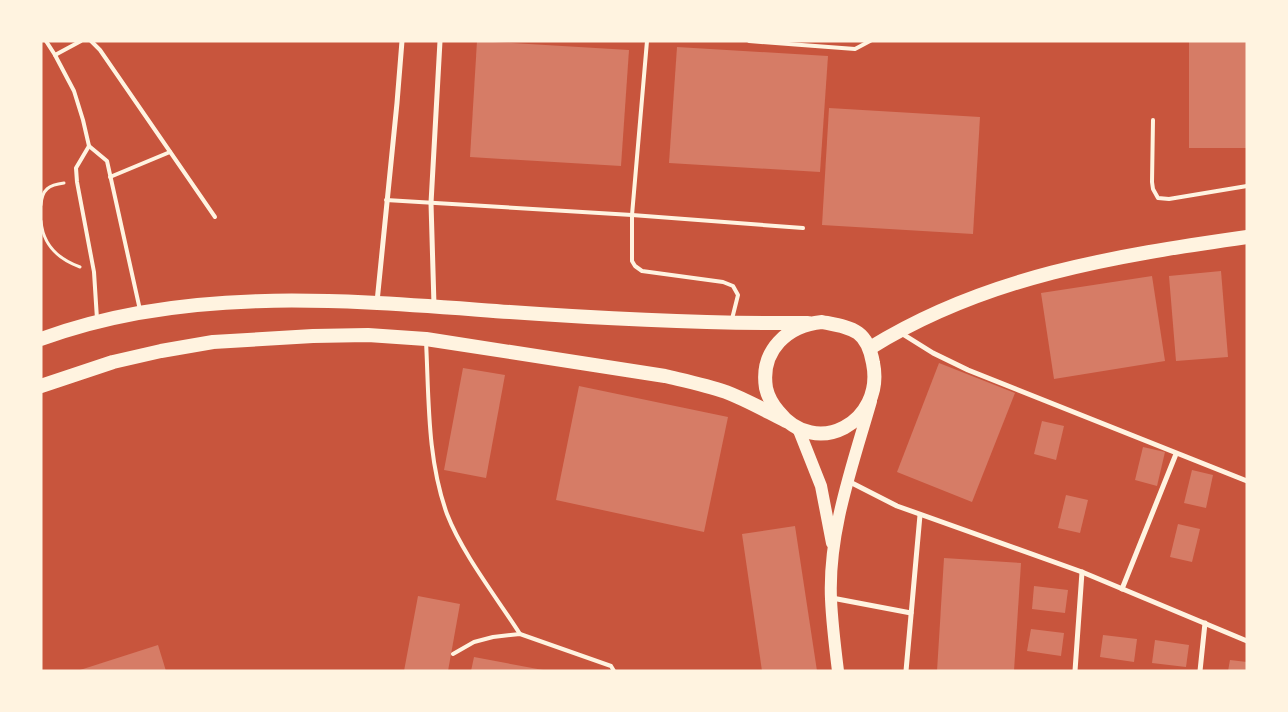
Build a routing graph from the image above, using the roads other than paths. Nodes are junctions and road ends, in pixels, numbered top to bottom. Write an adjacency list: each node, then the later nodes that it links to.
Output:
1 (46, 41): 9 (lane)
2 (81, 41): 9 (lane)
3 (91, 41): 12 (lane)
4 (402, 41): 15 (street)
5 (440, 41): 16 (street)
6 (647, 41): 17 (lane)
7 (749, 41): 8 (lane)
8 (870, 41)
9 (55, 55): 11 (lane)
10 (1153, 120): 14 (lane)
11 (89, 146): 13 (lane); 24 (lane)
12 (170, 152): 13 (lane); 18 (lane)
13 (110, 177): 23 (lane)
14 (1247, 186)
15 (386, 200): 16 (lane); 21 (street)
16 (431, 203): 17 (lane); 22 (street)
17 (632, 215): 19 (lane); 25 (lane)
18 (216, 217)
19 (803, 228)
20 (1247, 238): 27 (highway)
21 (376, 303): 22 (highway); 23 (highway)
22 (434, 306): 25 (highway)
23 (141, 313): 24 (highway)
24 (97, 322): 28 (highway)
25 (731, 324): 26 (highway)
26 (808, 324): 30 (highway); 33 (highway)
27 (897, 331): 30 (highway); 34 (street)
28 (41, 339)
29 (426, 339): 31 (highway); 33 (highway); 44 (lane)
30 (870, 348): 32 (highway)
31 (41, 386)
32 (872, 399): 33 (highway); 35 (main road)
33 (792, 425): 38 (main road)
34 (1176, 454): 36 (street); 40 (street)
35 (848, 480): 37 (street); 38 (main road)
36 (1247, 481)
37 (920, 515): 39 (street); 42 (street)
38 (833, 553): 41 (main road)
39 (1082, 572): 40 (street); 50 (street)
40 (1122, 589): 43 (street)
41 (830, 597): 42 (street); 48 (main road)
42 (910, 613): 49 (street)
43 (1204, 623): 45 (street); 51 (street)
44 (520, 634): 46 (lane); 47 (lane)
45 (1247, 641)
46 (453, 654)
47 (614, 671)
48 (838, 671)
49 (906, 671)
50 (1075, 671)
51 (1200, 671)

